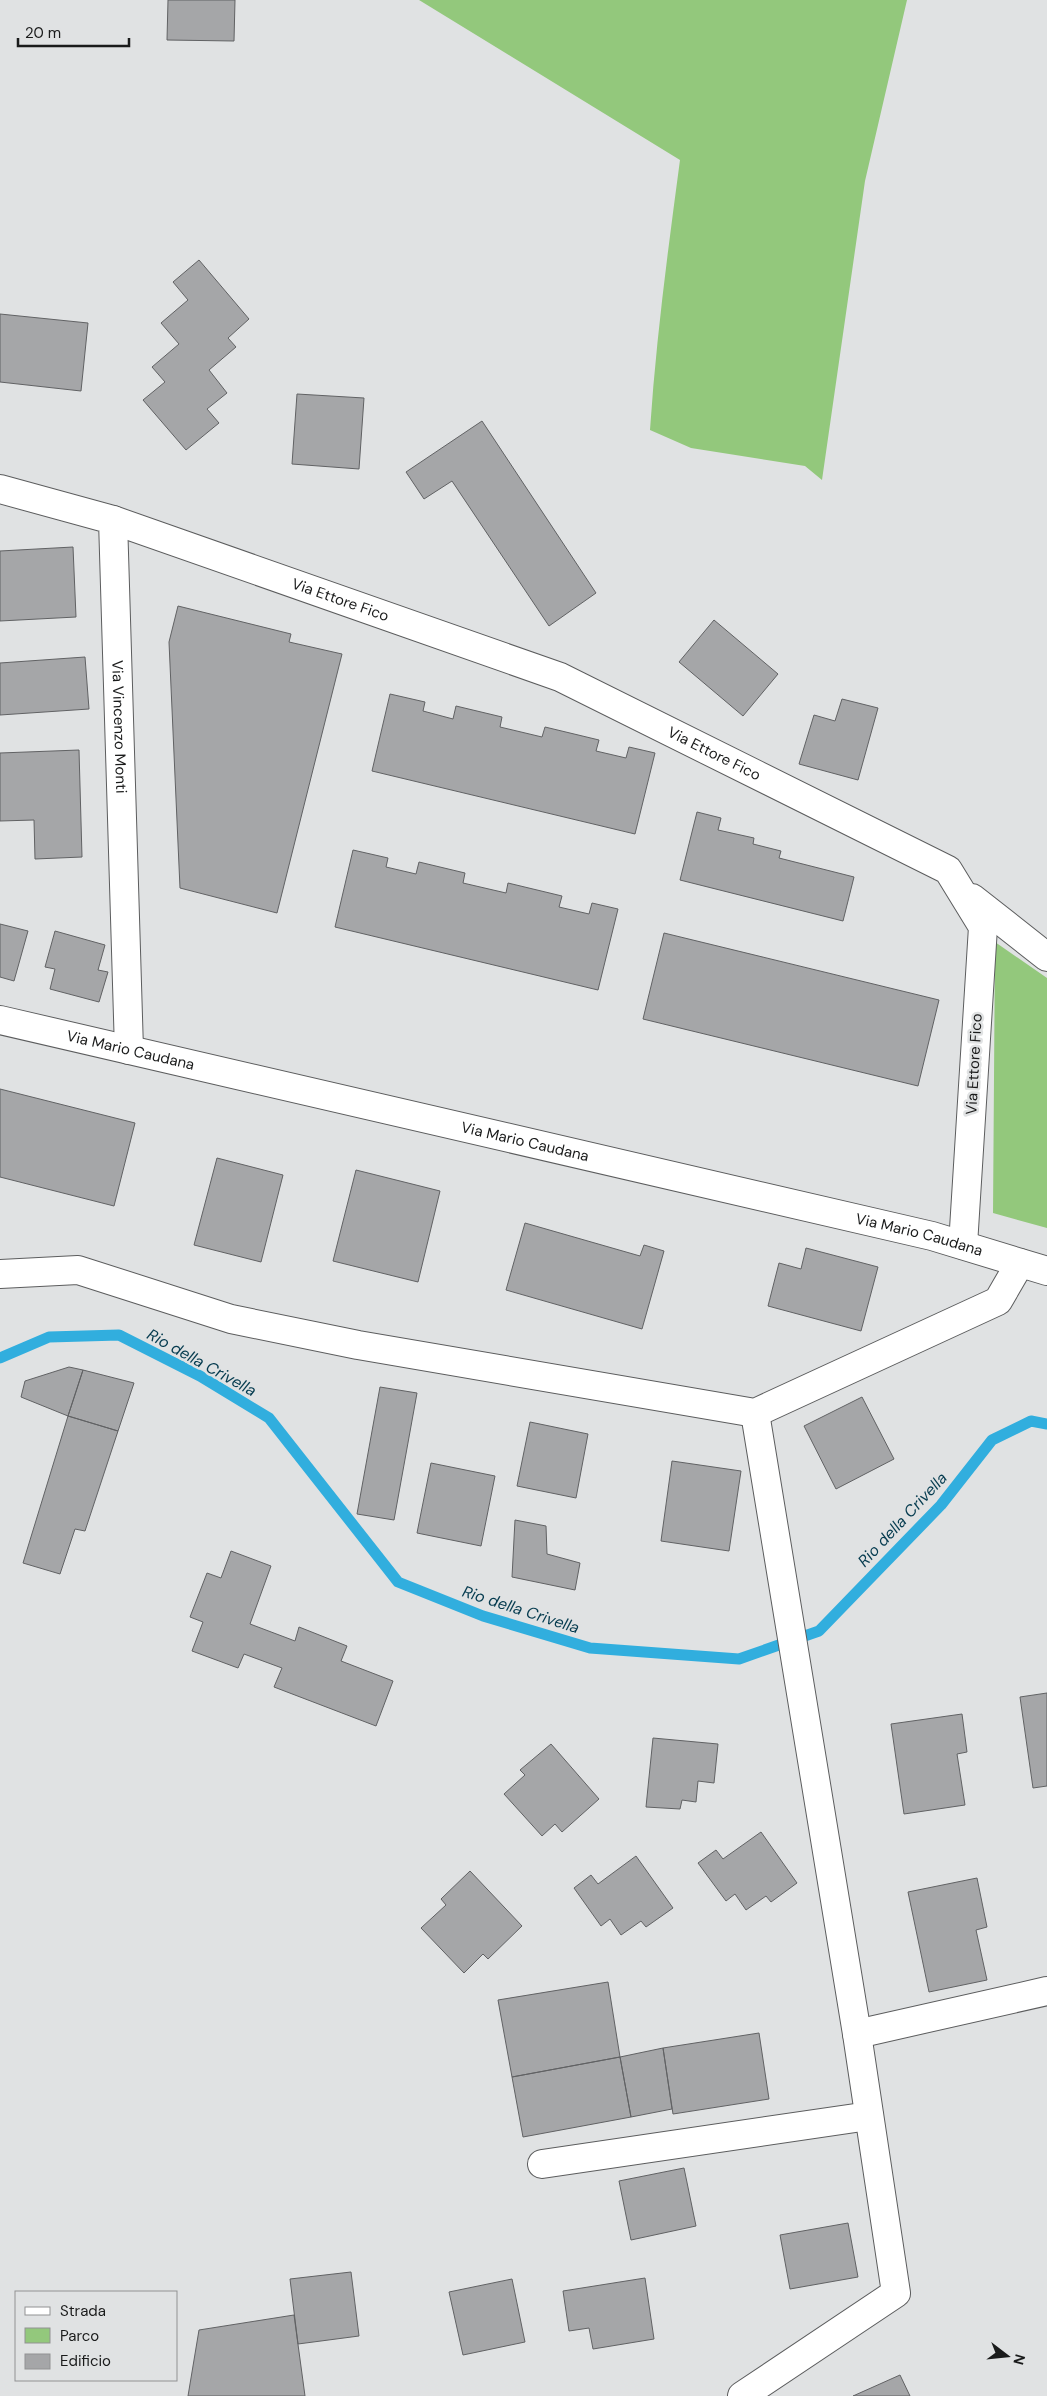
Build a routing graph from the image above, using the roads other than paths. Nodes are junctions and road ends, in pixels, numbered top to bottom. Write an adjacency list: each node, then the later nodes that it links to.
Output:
1 (0, 489): 2 (street)
2 (113, 520): 3 (street, Via Ettore Fico); 6 (street, Via Vincenzo Monti)
3 (957, 886): 4 (street); 7 (street, Via Ettore Fico)
4 (1047, 957)
5 (0, 1020): 6 (street, Via Mario Caudana)
6 (129, 1050): 7 (street, Via Mario Caudana)
7 (964, 1245): 8 (street, Via Mario Caudana)
8 (1020, 1263): 9 (street, Via Mario Caudana); 11 (street)
9 (1047, 1271)
10 (0, 1274): 11 (street)
11 (755, 1413): 13 (street)
12 (1047, 1991): 13 (street)
13 (857, 2034): 14 (street)
14 (869, 2116): 15 (street); 16 (street)
15 (542, 2164)
16 (742, 2396)

